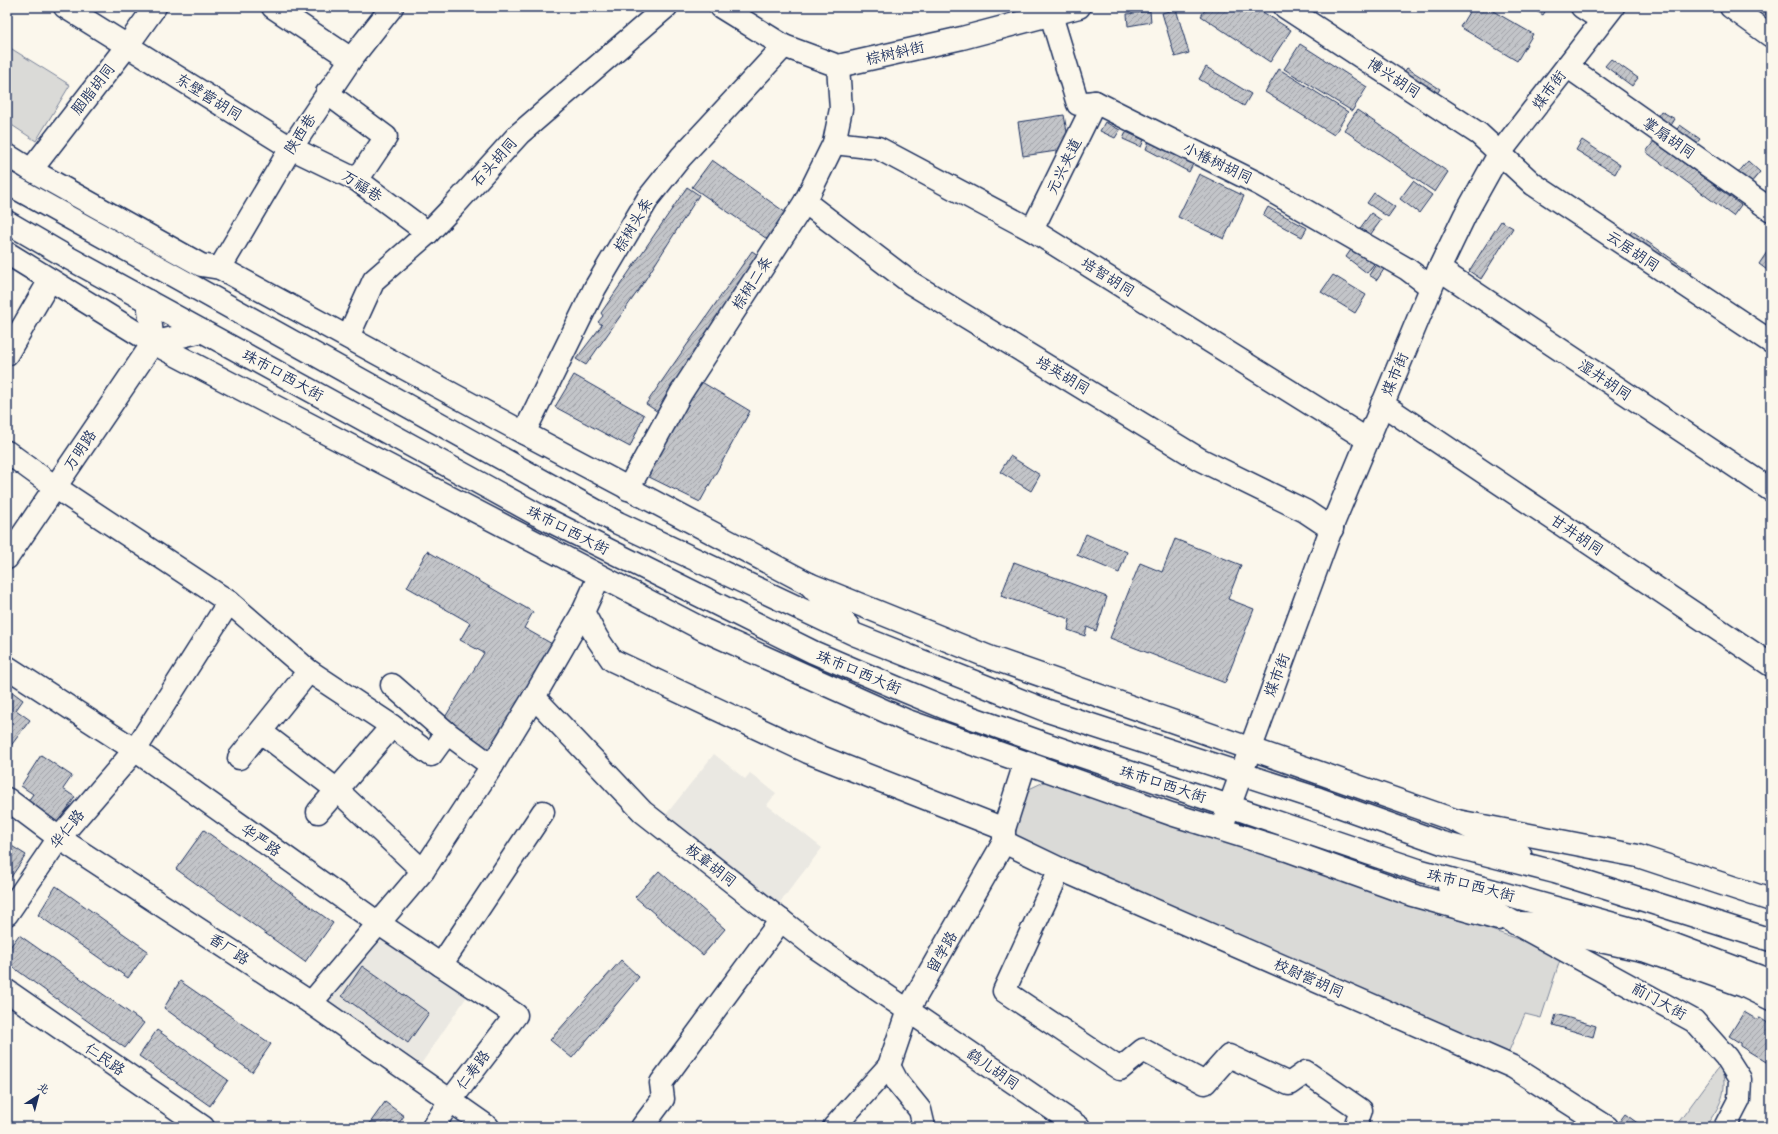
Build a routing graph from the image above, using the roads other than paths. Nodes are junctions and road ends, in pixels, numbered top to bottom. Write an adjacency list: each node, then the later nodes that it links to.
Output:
1 (65, 7): 14 (street, 东壁营胡同)
2 (155, 7): 14 (street, 胭脂胡同)
3 (273, 7): 16 (street)
4 (392, 7): 16 (street, 陕西巷)
5 (666, 7): 32 (street, 石头胡同)
6 (721, 7): 15 (street)
7 (1079, 7): 12 (street, 棕树斜街)
8 (1285, 7): 23 (street, 博兴胡同)
9 (1582, 7): 11 (street)
10 (1731, 7): 13 (street)
11 (1608, 14): 18 (street, 煤市街)
12 (1051, 15): 17 (street, 棕树斜街); 20 (street, 小椿树胡同)
13 (1771, 36)
14 (127, 46): 22 (street, 东壁营胡同); 25 (street, 胭脂胡同)
15 (784, 46): 17 (street); 44 (street, 棕树头条)
16 (351, 59): 19 (street, 陕西巷)
17 (838, 66): 21 (street, 棕树二条)
18 (1567, 66): 23 (street, 煤市街); 29 (street, 掌扇胡同)
19 (327, 93): 22 (street, 陕西巷); 26 (street)
20 (1095, 102): 31 (street, 元兴夹道); 35 (street, 小椿树胡同)
21 (834, 143): 28 (street, 棕树二条); 31 (street, 培智胡同)
22 (291, 148): 26 (street, 万福巷); 34 (street, 陕西巷)
23 (1499, 154): 35 (street, 煤市街); 41 (street, 云居胡同)
24 (7, 155): 25 (street)
25 (31, 170): 34 (street)
26 (356, 180): 32 (street, 万福巷)
27 (7, 183): 56 (street, 珠市口西大街)
28 (805, 202): 48 (street, 棕树二条); 50 (street, 培英胡同)
29 (1771, 210)
30 (7, 222): 37 (street, 珠市口西大街)
31 (1032, 230): 45 (street, 培智胡同)
32 (428, 233): 39 (street, 石头胡同)
33 (7, 253): 36 (street, 珠市口西大街)
34 (220, 268): 39 (street)
35 (1435, 278): 43 (street, 煤市街); 49 (street, 湿井胡同)
36 (50, 280): 40 (street, 珠市口西大街); 42 (street)
37 (148, 301): 38 (street, 珠市口西大街); 40 (street)
38 (202, 331): 40 (street); 73 (street, 珠市口西大街)
39 (348, 337): 44 (street)
40 (153, 342): 47 (street, 万明路); 52 (street, 珠市口西大街)
41 (1771, 342)
42 (7, 354)
43 (1382, 404): 45 (street, 煤市街); 57 (street, 甘井胡同)
44 (524, 433): 48 (street)
45 (1368, 440): 50 (street, 煤市街)
46 (7, 452): 47 (street)
47 (55, 487): 51 (street, 万明路); 54 (street)
48 (628, 489): 53 (street)
49 (1771, 490)
50 (1332, 529): 65 (street, 煤市街)
51 (7, 558)
52 (599, 577): 55 (street); 68 (street, 珠市口西大街)
53 (809, 584): 56 (street); 65 (street)
54 (229, 602): 59 (street); 66 (street, 华仁路)
55 (583, 612): 61 (street); 78 (street, 校尉营胡同)
56 (856, 634): 70 (street, 珠市口西大街)
57 (1771, 665)
58 (7, 666): 66 (street, 华严路)
59 (309, 671): 62 (street); 63 (street)
60 (392, 685): 64 (street)
61 (534, 697): 69 (street); 86 (street, 板章胡同)
62 (392, 726): 64 (street); 71 (street)
63 (261, 732): 67 (street); 71 (street)
64 (447, 733): 69 (street)
65 (1251, 748): 70 (street, 煤市街); 76 (street)
66 (135, 750): 79 (street, 华仁路); 87 (street, 华严路)
67 (239, 758)
68 (1025, 763): 77 (street, 珠市口西大街); 78 (street, 留学路)
69 (492, 766): 82 (street)
70 (1240, 774): 73 (street, 煤市街); 83 (street, 珠市口西大街)
71 (337, 790): 74 (street); 82 (street)
72 (7, 799): 79 (street, 香厂路)
73 (1230, 806): 77 (street, 煤市街); 81 (street, 珠市口西大街)
74 (318, 812)
75 (542, 812): 91 (street)
76 (1457, 821): 83 (street); 84 (street)
77 (1221, 829): 88 (street, 珠市口西大街)
78 (1004, 836): 80 (street, 校尉营胡同); 96 (street, 留学路)
79 (59, 838): 85 (street, 华仁路); 95 (street, 香厂路)
80 (1060, 869): 107 (street); 108 (street, 校尉营胡同)
81 (1418, 870): 88 (street); 89 (street, 珠市口西大街)
82 (423, 871): 87 (street)
83 (1555, 872): 90 (street, 珠市口西大街)
84 (1771, 900)
85 (7, 914)
86 (781, 920): 96 (street, 板章胡同); 103 (street)
87 (378, 923): 91 (street, 华严路); 95 (street)
88 (1514, 923): 89 (street); 94 (street, 珠市口西大街); 109 (street, 前门大街)
89 (1632, 928): 92 (street, 珠市口西大街)
90 (1771, 940)
91 (441, 965): 97 (street, 华严路)
92 (1771, 981)
93 (7, 991): 100 (street, 仁民路)
94 (1771, 999)
95 (311, 1003): 99 (street, 香厂路)
96 (908, 1010): 98 (street, 留学路); 106 (street, 鹞儿胡同)
97 (516, 1015): 99 (street, 仁寿路)
98 (890, 1066): 104 (street, 留学路); 105 (street)
99 (450, 1101): 101 (street, 仁寿路); 102 (street, 香厂路)
100 (203, 1127)
101 (433, 1127)
102 (488, 1127)
103 (642, 1127)
104 (834, 1127)
105 (924, 1127)
106 (1079, 1127)
107 (1355, 1127)
108 (1607, 1127)
109 (1725, 1127)

